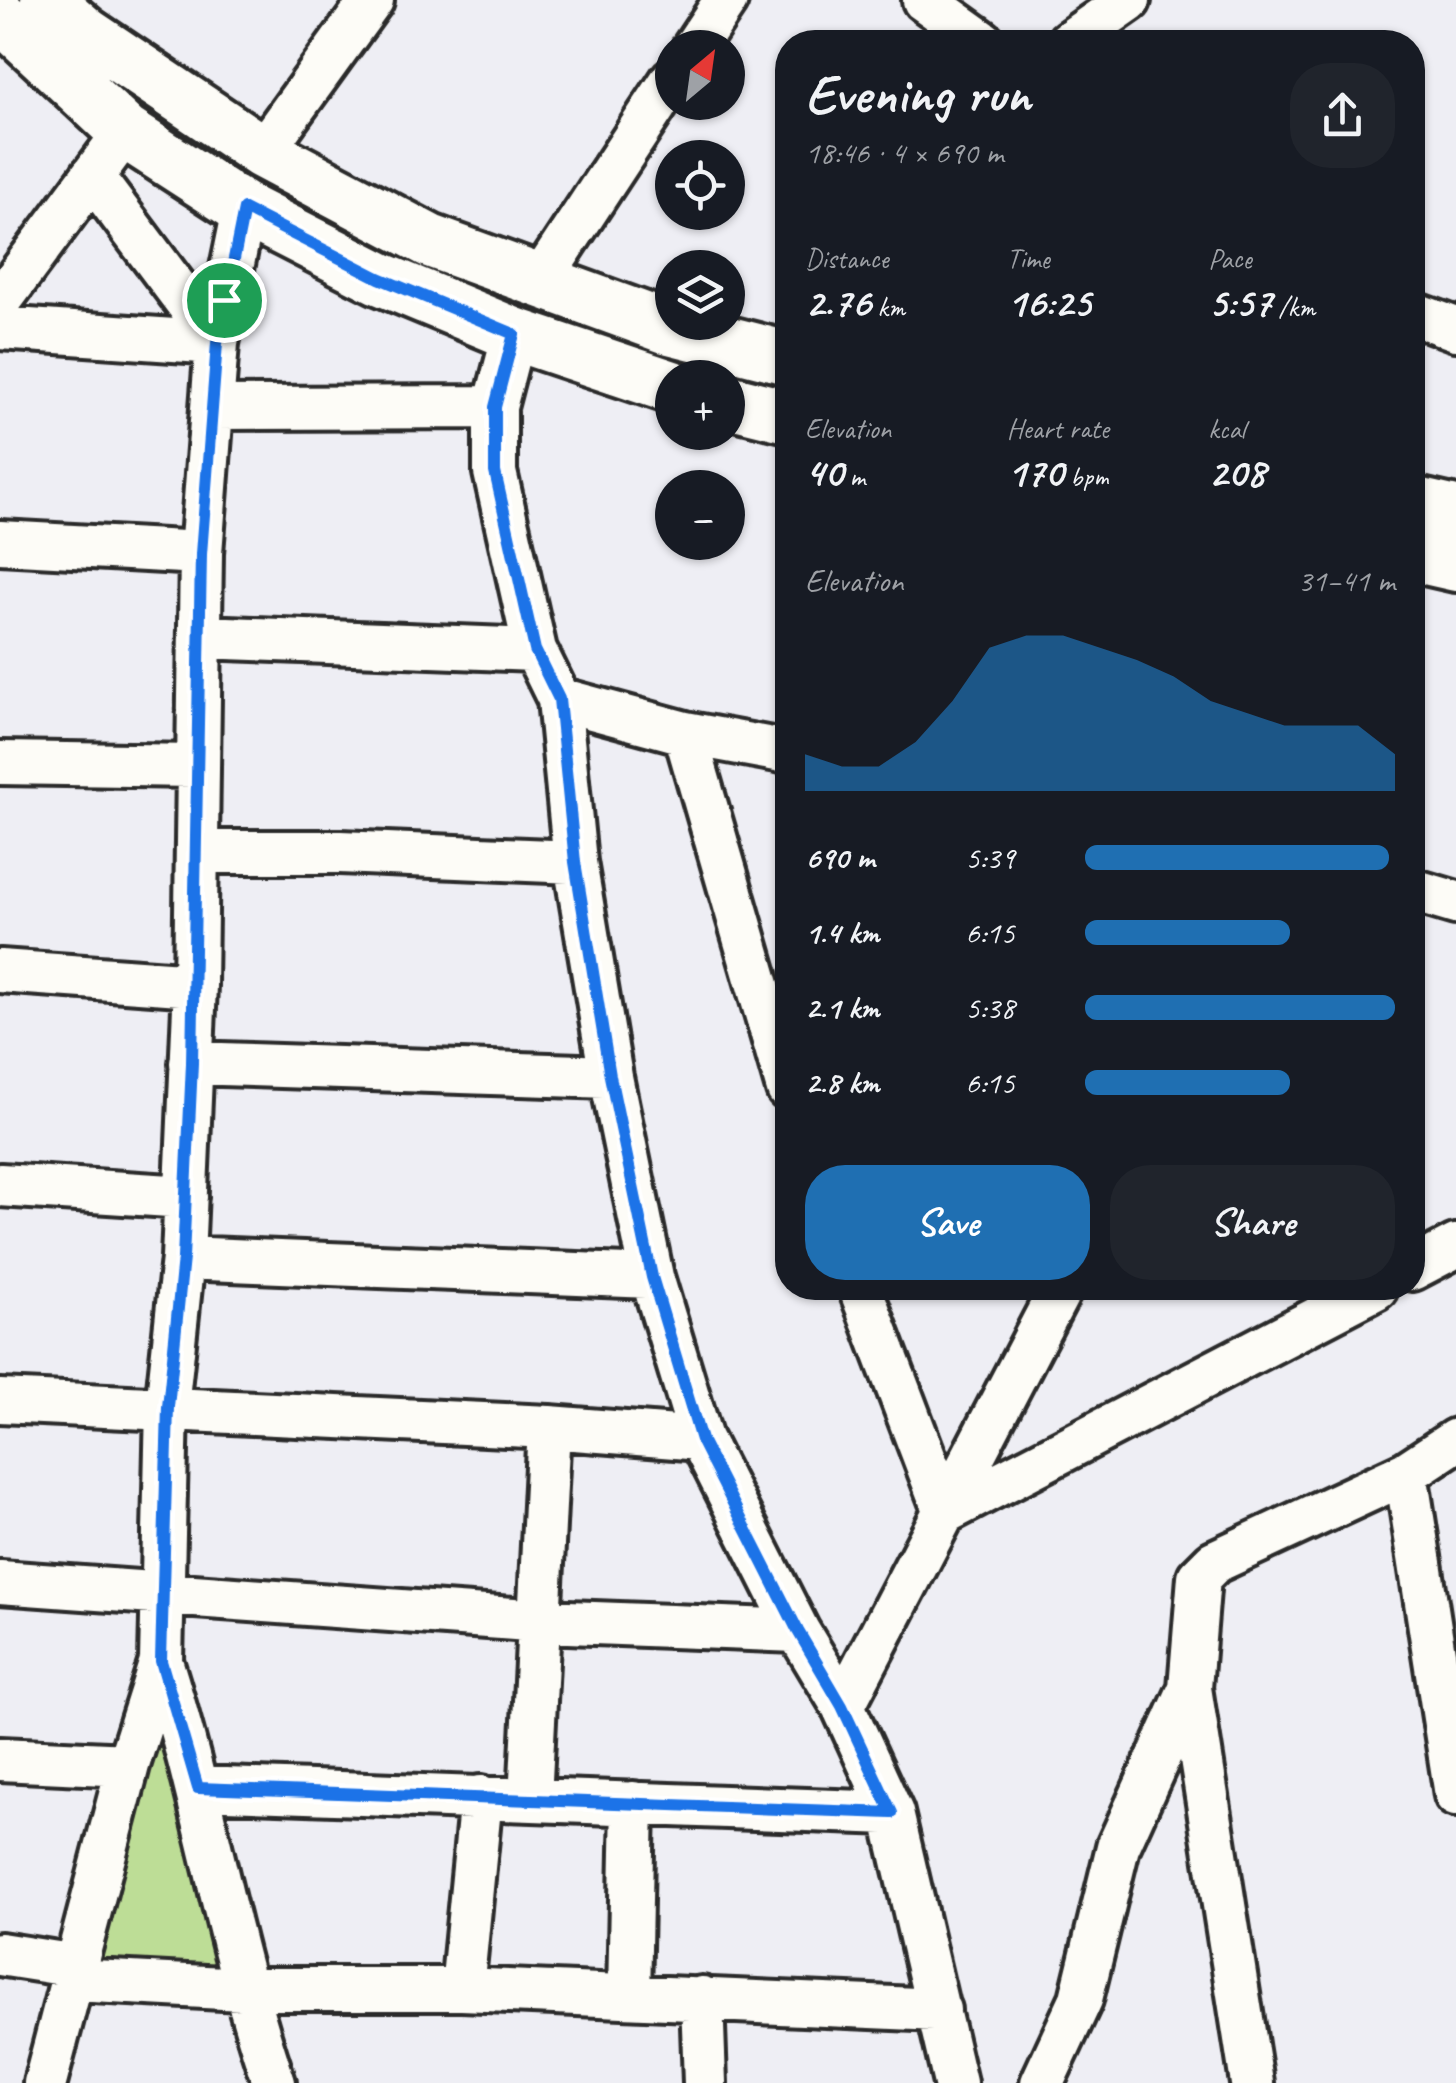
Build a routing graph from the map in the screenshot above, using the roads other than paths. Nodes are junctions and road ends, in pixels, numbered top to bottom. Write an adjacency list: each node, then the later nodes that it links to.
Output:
1 (48, 0): 12 (main road)
2 (372, 0): 12 (street)
3 (726, 0): 7 (street)
4 (924, 0): 8 (street)
5 (1129, 0): 9 (street)
6 (0, 15): 11 (main road)
7 (706, 30)
8 (966, 30)
9 (1086, 30)
10 (655, 106): 15 (street)
11 (125, 132): 13 (street); 14 (main road)
12 (262, 152): 15 (main road)
13 (92, 176): 16 (street); 21 (street)
14 (244, 209): 20 (main road); 21 (street)
15 (540, 281): 22 (main road)
16 (0, 301)
17 (1425, 318): 19 (street)
18 (0, 328): 21 (street)
19 (1456, 329)
20 (514, 334): 23 (main road); 25 (street)
21 (217, 343): 26 (street)
22 (775, 355)
23 (655, 381)
24 (745, 405): 27 (main road)
25 (495, 407): 26 (street); 33 (street)
26 (214, 408): 31 (street)
27 (775, 413)
28 (1425, 506): 29 (main road)
29 (1456, 513)
30 (0, 542): 31 (street)
31 (201, 554): 32 (street)
32 (202, 638): 33 (street); 38 (street)
33 (535, 650): 34 (street)
34 (559, 699): 35 (street); 40 (street)
35 (685, 734): 36 (street); 45 (street)
36 (775, 750)
37 (0, 763): 38 (street)
38 (196, 766): 39 (street)
39 (197, 852): 40 (street); 44 (street)
40 (575, 862): 47 (street)
41 (1425, 894): 42 (street)
42 (1456, 903)
43 (0, 971): 44 (street)
44 (194, 985): 46 (street)
45 (775, 1044)
46 (192, 1063): 47 (street); 49 (street)
47 (610, 1076): 51 (street)
48 (0, 1185): 49 (street)
49 (186, 1198): 50 (street)
50 (183, 1258): 51 (street); 56 (street)
51 (652, 1277): 58 (street)
52 (865, 1300): 61 (street)
53 (1055, 1300): 61 (street)
54 (1353, 1300): 61 (street)
55 (0, 1401): 56 (street)
56 (168, 1407): 57 (street); 63 (street)
57 (549, 1427): 58 (street); 64 (street)
58 (701, 1440): 65 (street)
59 (1456, 1440): 60 (street)
60 (1406, 1473): 67 (street); 68 (street)
61 (945, 1512): 69 (street)
62 (0, 1582): 63 (street)
63 (164, 1593): 64 (street); 66 (street)
64 (542, 1620): 65 (street); 75 (street)
65 (798, 1631): 69 (street)
66 (161, 1661): 71 (street); 72 (street)
67 (1190, 1688): 89 (street); 90 (street)
68 (1448, 1689): 73 (street)
69 (842, 1706): 77 (street)
70 (0, 1759): 71 (street)
71 (128, 1766): 79 (street)
72 (198, 1788): 74 (street); 80 (street)
73 (1456, 1794)
74 (480, 1797): 75 (street); 81 (street)
75 (530, 1798): 76 (street)
76 (633, 1803): 77 (street); 82 (street)
77 (892, 1813): 84 (street)
78 (0, 1954): 79 (street)
79 (75, 1973): 80 (street); 85 (street)
80 (242, 1989): 81 (street); 86 (street)
81 (462, 1989): 82 (street)
82 (629, 1996): 83 (street)
83 (702, 1998): 84 (street); 87 (street)
84 (939, 2010): 88 (street)
85 (46, 2083)
86 (274, 2083)
87 (705, 2083)
88 (955, 2083)
89 (1042, 2083)
90 (1252, 2083)

